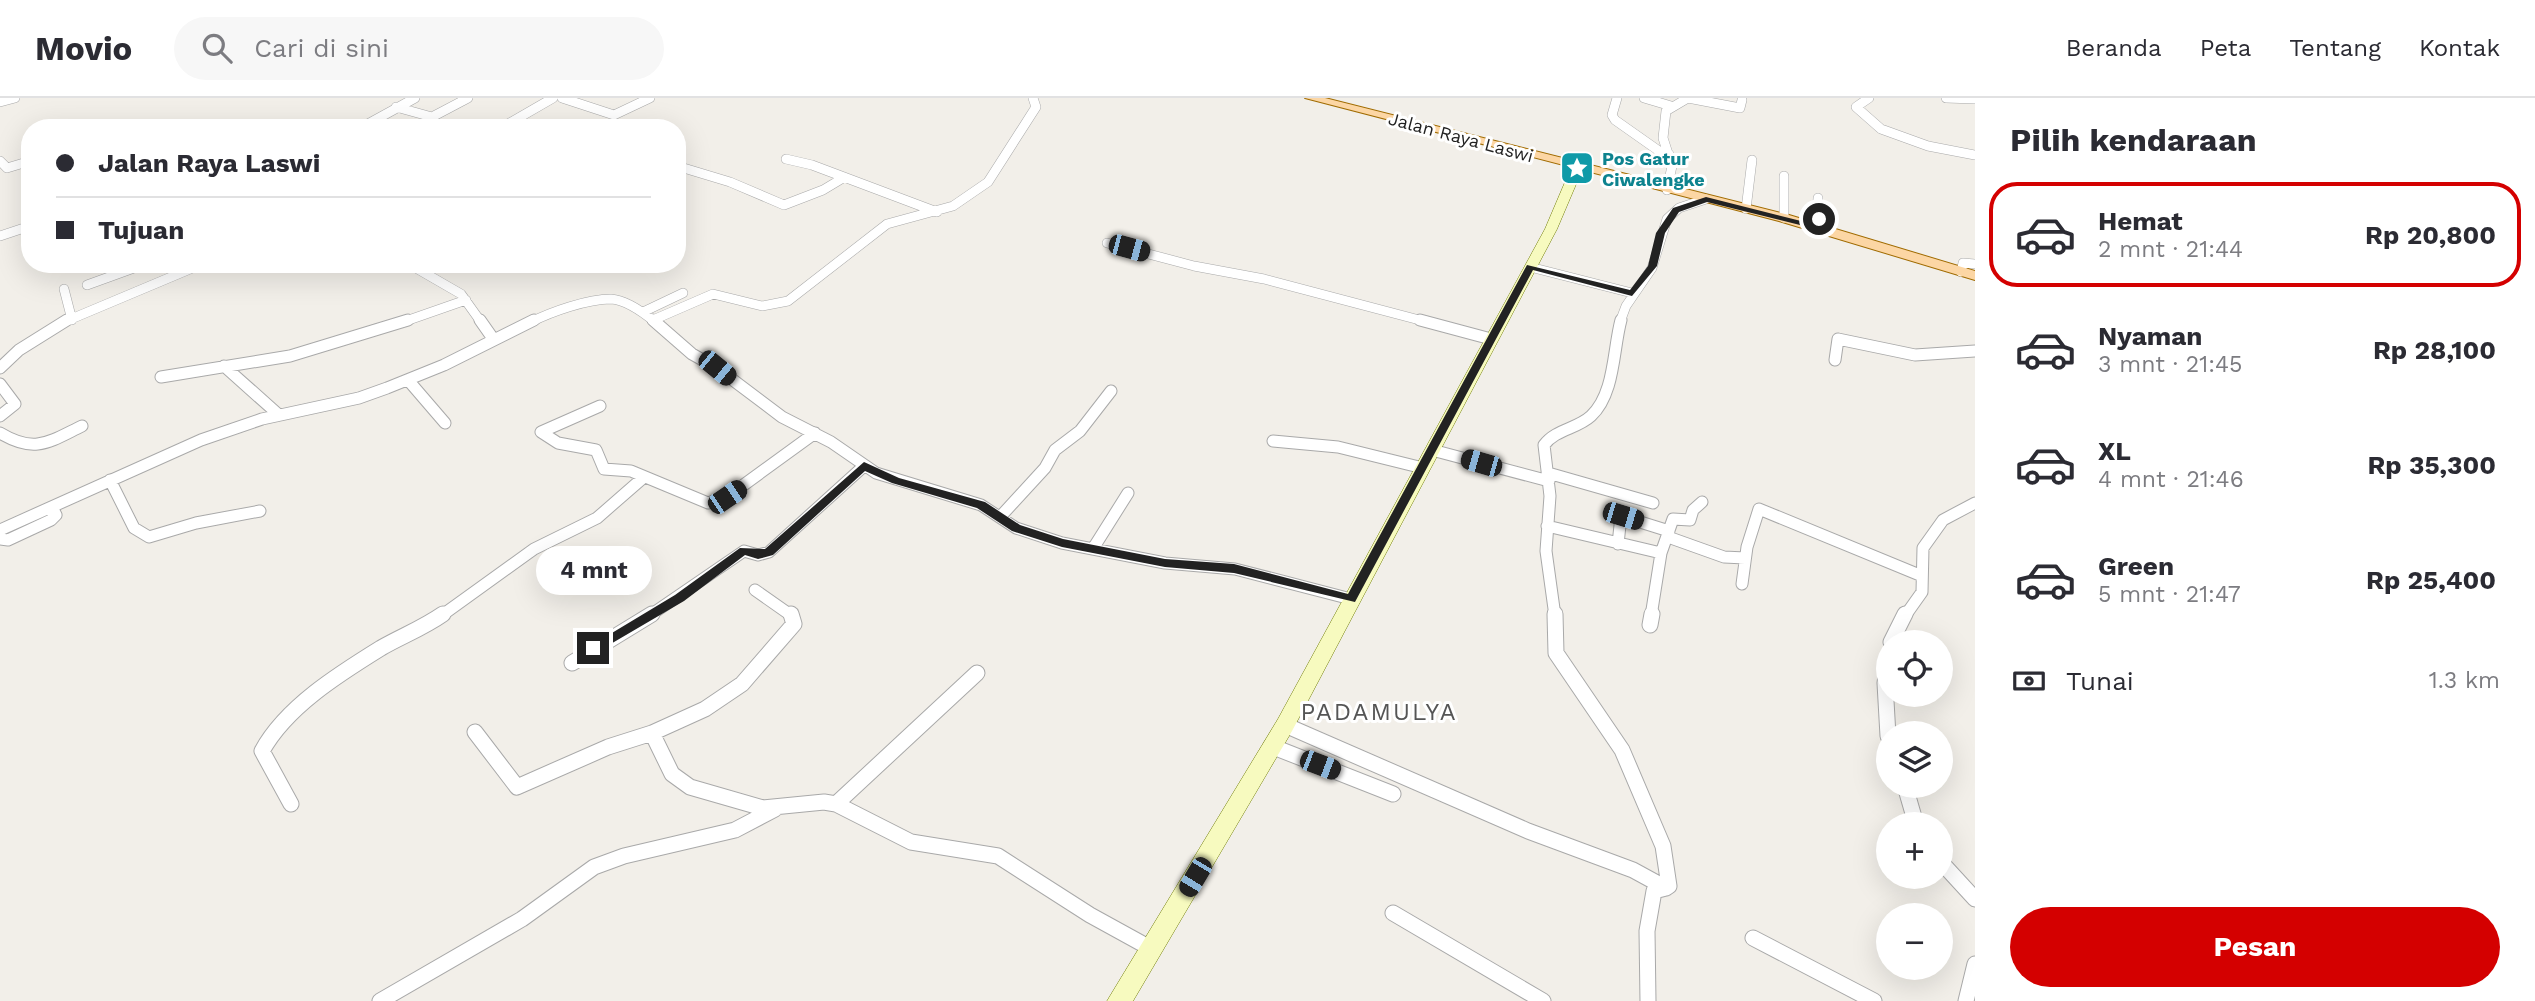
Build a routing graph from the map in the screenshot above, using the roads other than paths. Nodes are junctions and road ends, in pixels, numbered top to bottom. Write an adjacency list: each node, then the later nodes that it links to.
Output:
1 (15, 98): 16 (street)
2 (415, 98): 18 (street)
3 (468, 98): 19 (street)
4 (553, 98): 22 (street)
5 (562, 98): 6 (street)
6 (650, 98)
7 (1033, 98): 37 (street)
8 (1311, 98): 29 (main road, Jalan Raya Laswi)
9 (1617, 98): 23 (street)
10 (1644, 98): 17 (street)
11 (1688, 98): 15 (street); 17 (street)
12 (1869, 98): 24 (street)
13 (1947, 98): 14 (street)
14 (1975, 99)
15 (1742, 100)
16 (0, 102)
17 (1671, 106): 23 (street)
18 (396, 107): 19 (street); 20 (street)
19 (432, 117): 21 (street)
20 (376, 119)
21 (441, 119)
22 (517, 119)
23 (1666, 153): 33 (street)
24 (1975, 155)
25 (786, 159): 32 (street)
26 (1752, 160): 36 (street)
27 (0, 161): 28 (street)
28 (21, 164)
29 (1577, 168): 33 (main road, Jalan Raya Laswi); 44 (main road)
30 (686, 169): 32 (street)
31 (1784, 176): 38 (street)
32 (842, 178): 37 (street)
33 (1667, 190): 35 (main road, Jalan Raya Laswi)
34 (1818, 198): 39 (street)
35 (1706, 199): 36 (main road, Jalan Raya Laswi); 52 (street)
36 (1746, 209): 38 (main road, Jalan Raya Laswi)
37 (937, 212): 58 (street)
38 (1784, 218): 39 (main road, Jalan Raya Laswi)
39 (1816, 227): 48 (main road, Jalan Raya Laswi)
40 (21, 229): 41 (street)
41 (0, 236)
42 (1107, 243): 59 (street)
43 (1975, 264): 48 (street)
44 (1530, 267): 52 (street); 59 (main road)
45 (121, 273): 49 (street)
46 (181, 273): 55 (street)
47 (426, 273): 54 (street)
48 (1968, 274)
49 (107, 278): 50 (street); 55 (street)
50 (87, 285)
51 (64, 289): 57 (street)
52 (1620, 290): 81 (street)
53 (683, 293): 56 (street)
54 (466, 300): 60 (street); 63 (street)
55 (113, 302): 57 (street)
56 (643, 312): 58 (street); 60 (street)
57 (72, 320): 64 (street)
58 (653, 320): 75 (street)
59 (1491, 339): 77 (main road)
60 (494, 340): 66 (street)
61 (1975, 351): 62 (street)
62 (1835, 360)
63 (225, 366): 65 (street); 70 (street)
64 (0, 368)
65 (160, 377)
66 (408, 380): 70 (street); 72 (street)
67 (0, 384): 71 (street)
68 (1111, 391): 89 (street)
69 (600, 406): 80 (street)
70 (278, 415): 82 (street)
71 (0, 416)
72 (445, 423)
73 (82, 426): 74 (street)
74 (0, 433)
75 (815, 433): 78 (street); 80 (street)
76 (1273, 441): 79 (street)
77 (1432, 450): 79 (main road); 81 (street)
78 (864, 466): 89 (street); 104 (street)
79 (1423, 468): 101 (main road)
80 (644, 477): 111 (street)
81 (1542, 477): 85 (street); 90 (street)
82 (110, 480): 87 (street); 88 (street)
83 (1128, 493): 95 (street)
84 (1702, 502): 92 (street)
85 (1653, 503)
86 (1975, 503): 98 (street)
87 (52, 507): 91 (street); 93 (street)
88 (260, 511)
89 (1000, 517): 95 (street)
90 (1547, 526): 94 (street); 115 (street)
91 (0, 530)
92 (1668, 534): 94 (street); 96 (street); 97 (street)
93 (0, 539)
94 (1618, 544): 96 (street)
95 (1094, 547): 101 (street)
96 (1661, 553): 102 (street)
97 (1745, 558): 98 (street); 99 (street)
98 (1922, 576): 103 (street)
99 (1742, 584)
100 (755, 590): 108 (street)
101 (1351, 599): 106 (main road)
102 (1650, 625)
103 (1897, 630)
104 (572, 663)
105 (977, 673): 112 (street)
106 (1285, 725): 109 (main road); 115 (street)
107 (475, 732): 108 (street)
108 (652, 733): 113 (street)
109 (1271, 746): 110 (street); 119 (main road)
110 (1393, 794)
111 (291, 804)
112 (836, 804): 113 (street); 119 (street)
113 (775, 809): 121 (street)
114 (1953, 875): 116 (street)
115 (1666, 888): 124 (street)
116 (1975, 898)
117 (1393, 913): 123 (street)
118 (1754, 938): 125 (street)
119 (1150, 948): 122 (main road)
120 (1975, 964): 126 (street)
121 (380, 1001)
122 (1119, 1001)
123 (1543, 1001)
124 (1648, 1001)
125 (1874, 1001)
126 (1966, 1001)

